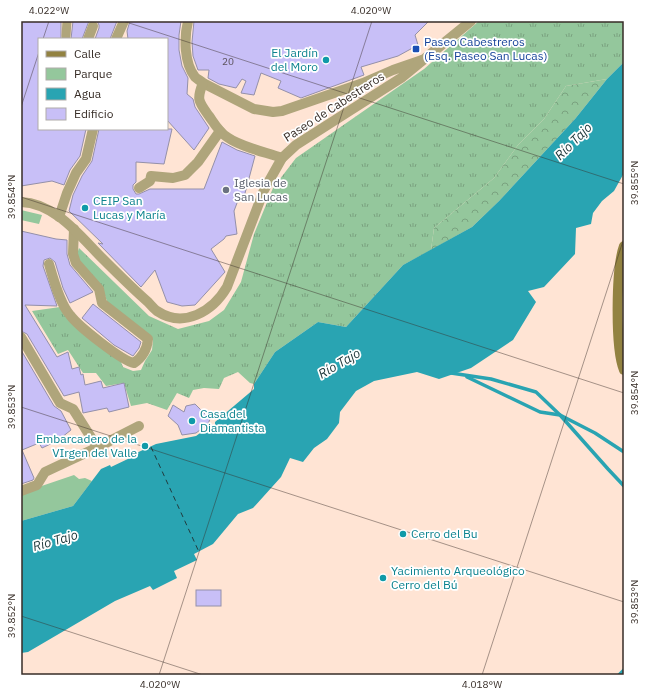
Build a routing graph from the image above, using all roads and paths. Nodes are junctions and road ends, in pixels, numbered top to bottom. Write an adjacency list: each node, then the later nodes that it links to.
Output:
1 (67, 21): 6 (street)
2 (124, 21): 8 (street)
3 (188, 21): 10 (street)
4 (471, 21): 9 (street, Paseo de Cabestreros)
5 (94, 26): 7 (street)
6 (66, 36)
7 (88, 38)
8 (116, 38)
9 (423, 60): 10 (street); 13 (street, Paseo de Cabestreros)
10 (203, 83): 12 (street)
11 (94, 130): 16 (street)
12 (220, 130): 13 (street); 14 (street)
13 (282, 158): 17 (street, Paseo de Cabestreros)
14 (139, 188)
15 (21, 202): 16 (street, Paseo de Cabestreros)
16 (59, 217): 17 (street, Paseo de Cabestreros)
17 (74, 229): 19 (street)
18 (624, 246): 21 (main road)
19 (49, 264)
20 (21, 337): 23 (street)
21 (624, 370)
22 (140, 426): 23 (street)
23 (97, 447): 24 (street)
24 (21, 491)

